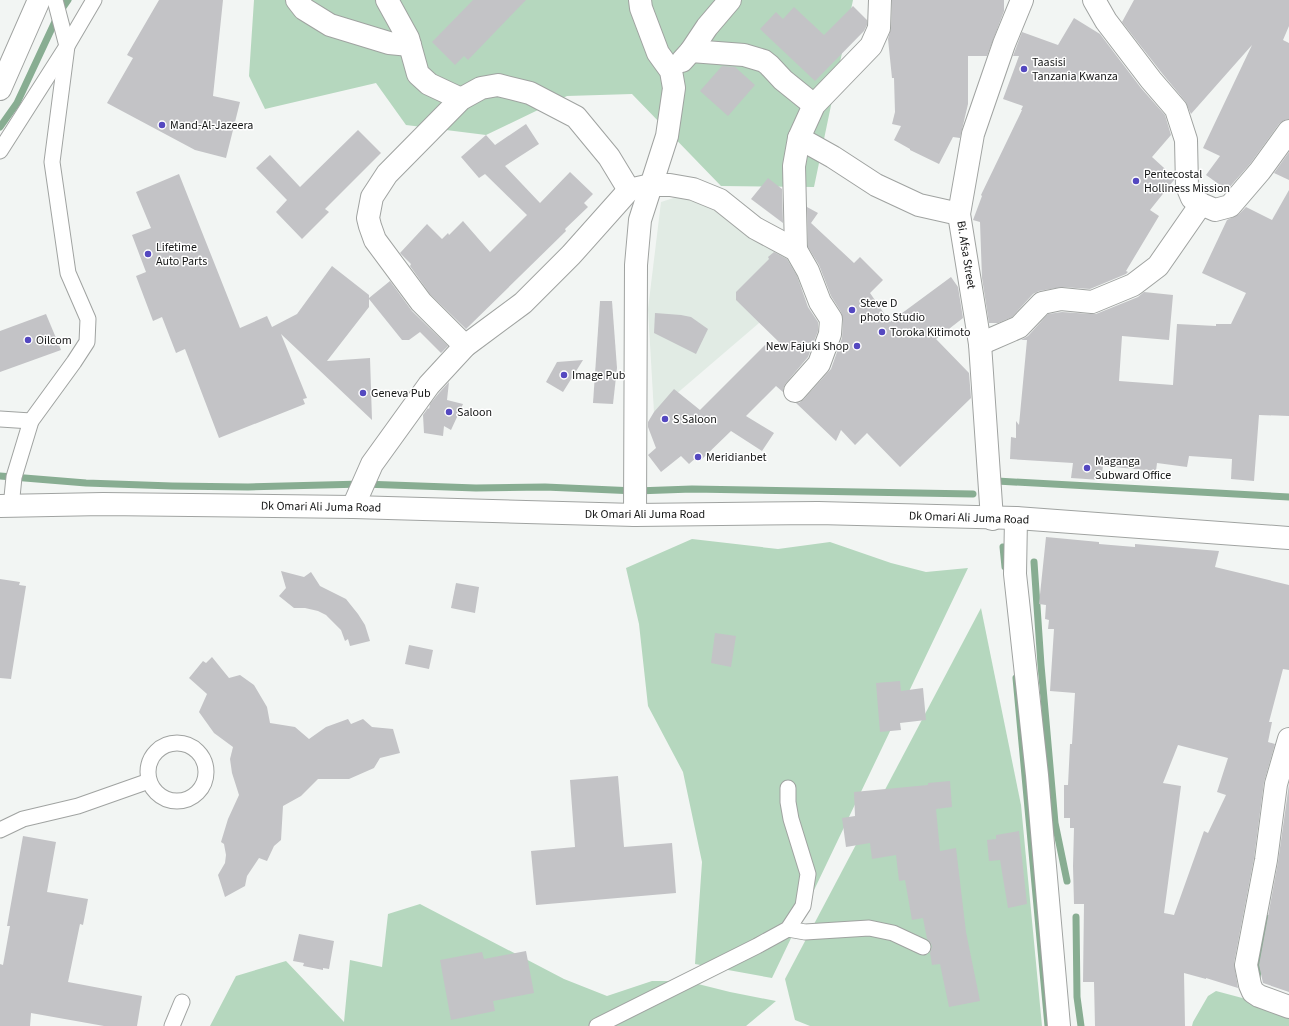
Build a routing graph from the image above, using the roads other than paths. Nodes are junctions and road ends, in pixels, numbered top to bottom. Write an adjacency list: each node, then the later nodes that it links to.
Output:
1 (39, 0): 15 (street)
2 (55, 0): 12 (lane)
3 (94, 0): 12 (lane)
4 (297, 0): 11 (street)
5 (387, 0): 11 (street)
6 (640, 0): 14 (street)
7 (730, 0): 13 (street)
8 (880, 0): 17 (street)
9 (1022, 0): 24 (street, Bi. Afsa Street)
10 (1094, 0): 23 (street)
11 (410, 45): 16 (street)
12 (67, 46): 20 (lane); 30 (lane)
13 (691, 51): 14 (street); 17 (street)
14 (671, 71): 21 (street)
15 (0, 89)
16 (461, 99): 22 (street); 27 (street)
17 (814, 105): 19 (street)
18 (1289, 131): 23 (street)
19 (799, 138): 24 (street); 25 (street)
20 (0, 151)
21 (651, 185): 22 (street); 25 (street); 33 (street)
22 (629, 190): 27 (street)
23 (1201, 204): 26 (street)
24 (959, 214): 26 (street, Bi. Afsa Street)
25 (796, 250): 28 (street)
26 (980, 344): 35 (street, Bi. Afsa Street)
27 (465, 346): 32 (street)
28 (795, 391)
29 (0, 419): 30 (lane)
30 (31, 421): 31 (lane)
31 (5, 507): 32 (street, Dk Omari Ali Juma Road)
32 (352, 507): 33 (street, Dk Omari Ali Juma Road)
33 (635, 515): 35 (street, Dk Omari Ali Juma Road)
34 (1016, 518): 35 (street, Dk Omari Ali Juma Road); 36 (street, Dk Omari Ali Juma Road); 47 (street)
35 (992, 519)
36 (1289, 538)
37 (1289, 739): 44 (street)
38 (148, 781): 40 (lane)
39 (788, 788): 41 (lane)
40 (0, 830)
41 (788, 929): 42 (lane); 46 (lane)
42 (923, 947)
43 (182, 1002): 45 (lane)
44 (1289, 1007)
45 (172, 1026)
46 (597, 1026)
47 (1059, 1026)

